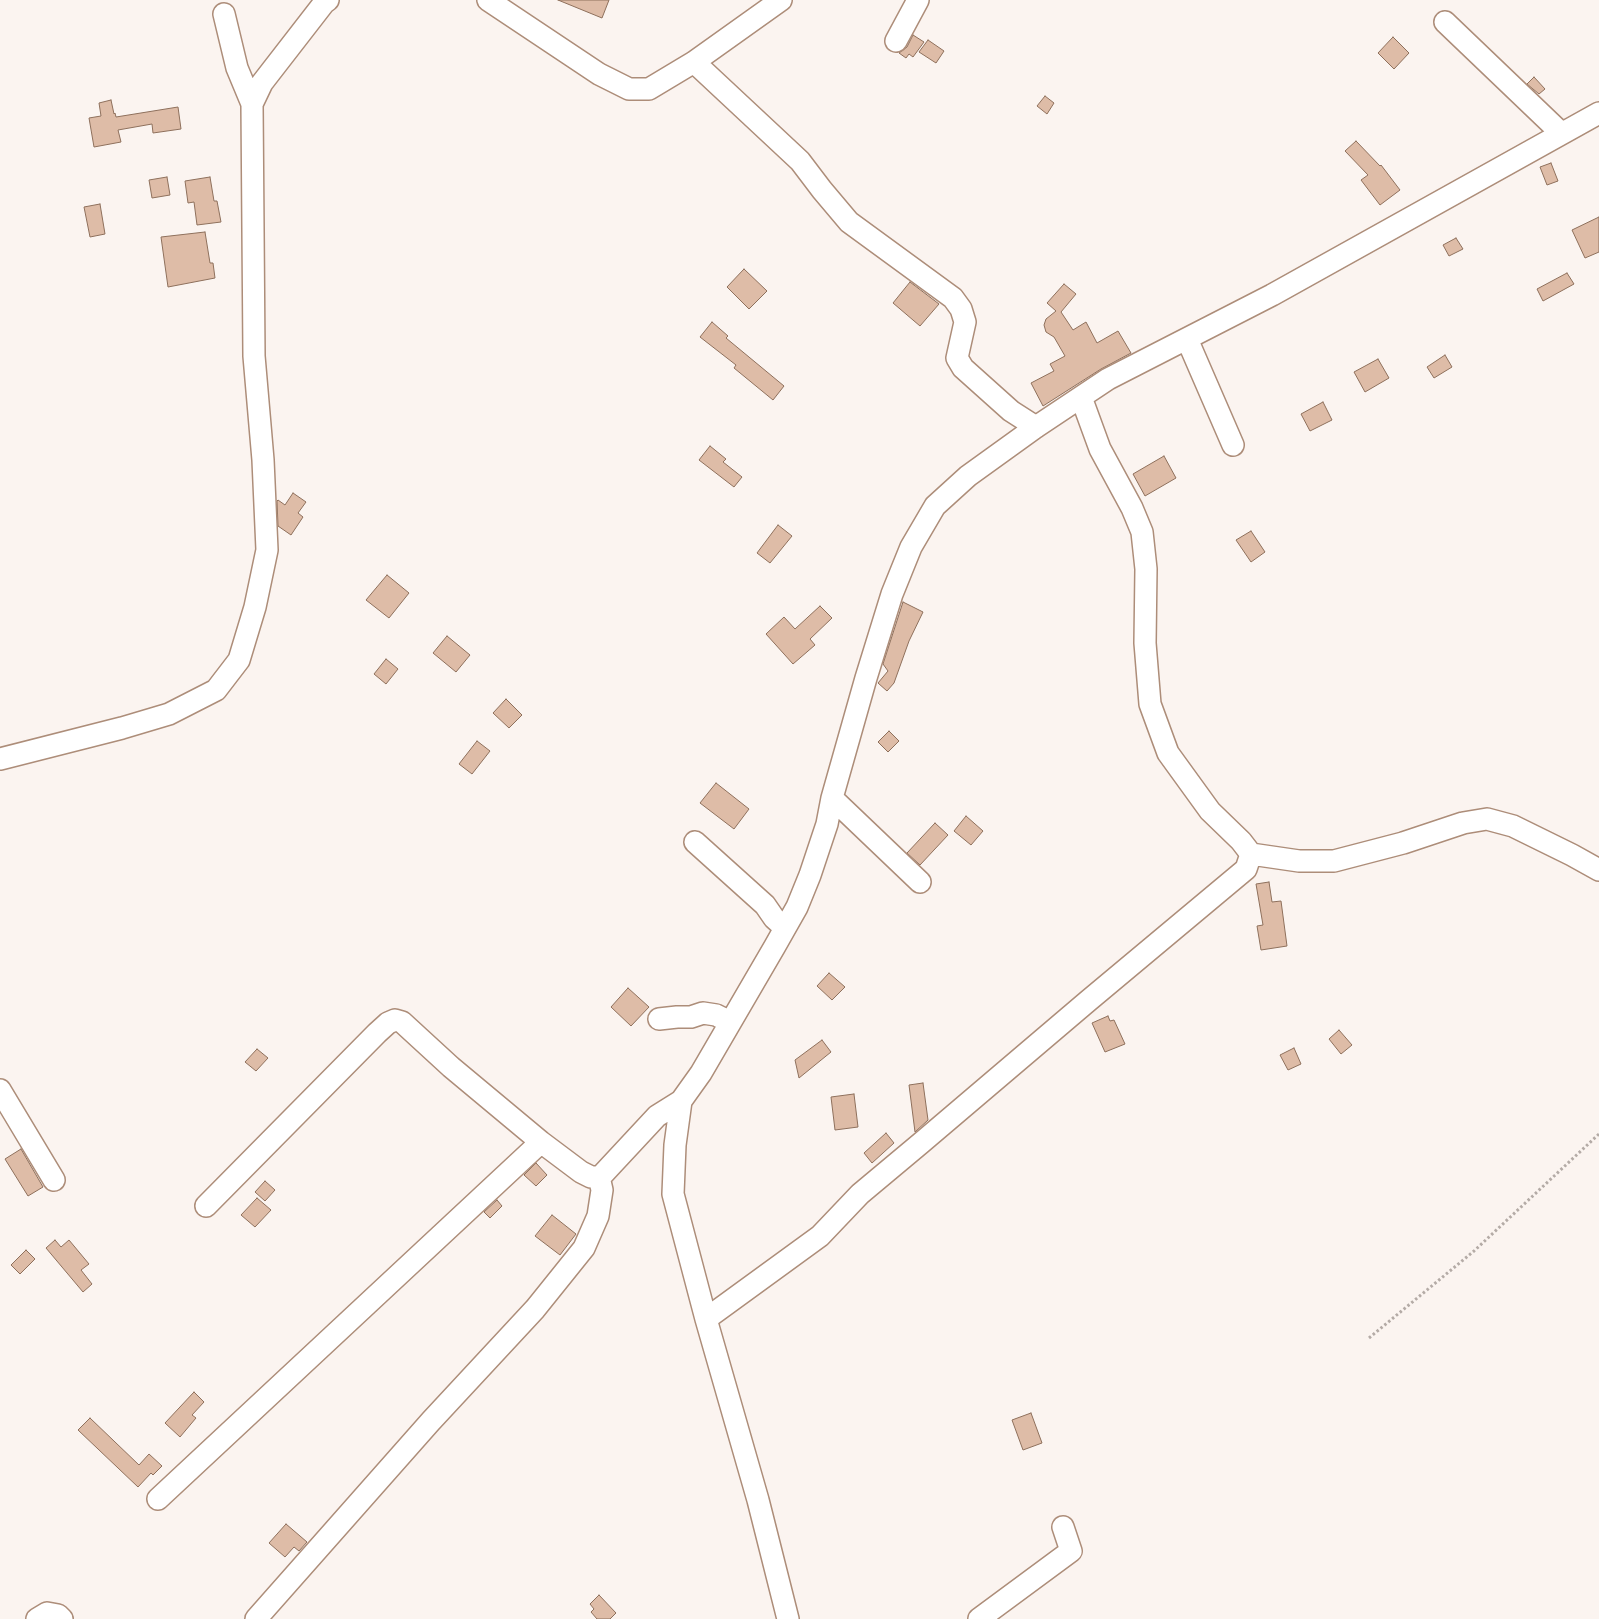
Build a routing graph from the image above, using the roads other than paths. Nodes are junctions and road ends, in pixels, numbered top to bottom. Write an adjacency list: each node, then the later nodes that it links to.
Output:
1 (328, 0): 9 (street)
2 (488, 0): 8 (street)
3 (781, 0): 8 (street)
4 (918, 0): 7 (street)
5 (224, 14): 9 (street)
6 (1445, 22): 11 (street)
7 (896, 41)
8 (694, 62): 14 (street)
9 (252, 104): 16 (street)
10 (1599, 113): 11 (street)
11 (1561, 133): 12 (street)
12 (1187, 339): 13 (street); 15 (street)
13 (1081, 397): 14 (street); 19 (street)
14 (1036, 427): 17 (street)
15 (1232, 445)
16 (0, 760)
17 (832, 798): 21 (street); 22 (street)
18 (696, 842): 22 (street)
19 (1251, 854): 20 (street); 31 (street)
20 (1599, 870)
21 (920, 882)
22 (785, 928): 24 (street)
23 (659, 1019): 24 (street)
24 (730, 1022): 26 (street)
25 (0, 1090): 29 (street)
26 (681, 1101): 28 (street); 31 (street)
27 (541, 1142): 28 (street); 30 (street); 32 (street)
28 (599, 1178): 36 (street)
29 (54, 1180)
30 (206, 1206)
31 (706, 1319): 37 (street)
32 (158, 1499)
33 (1063, 1526): 38 (street)
34 (37, 1619): 35 (street)
35 (62, 1619)
36 (256, 1619)
37 (788, 1619)
38 (979, 1619)

